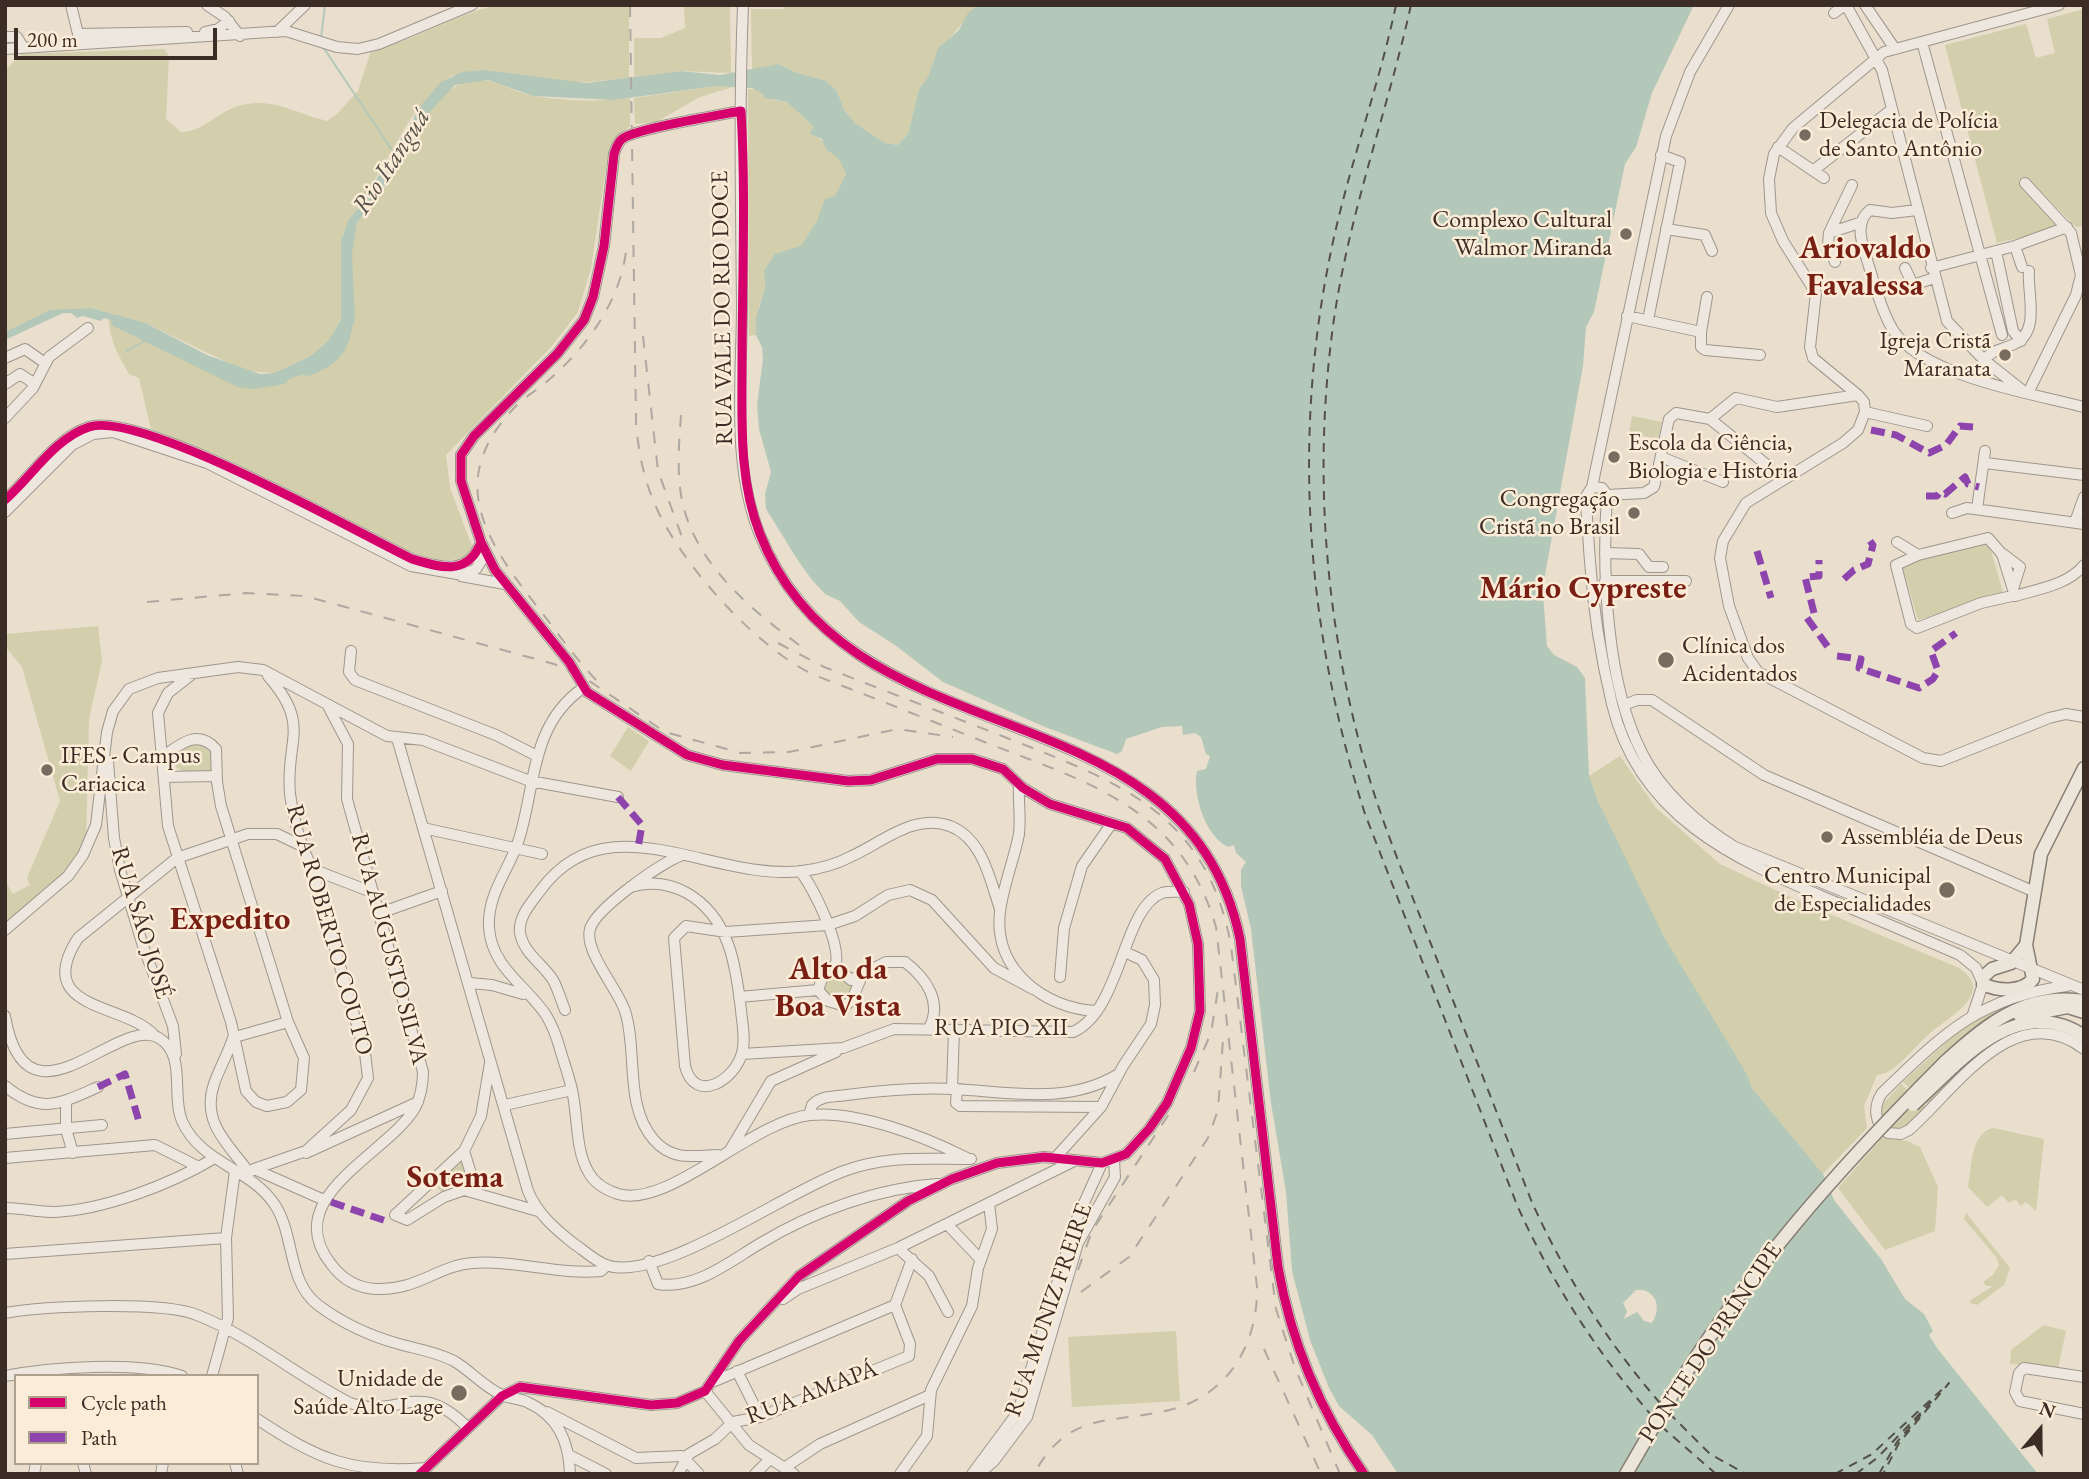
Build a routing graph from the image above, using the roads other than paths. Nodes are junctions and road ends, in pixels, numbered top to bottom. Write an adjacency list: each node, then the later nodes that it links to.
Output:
1 (71, 5): 16 (street)
2 (207, 5): 12 (street)
3 (305, 5): 13 (street)
4 (472, 5): 13 (street)
5 (743, 5): 23 (street, RUA VALE DO RIO DOCE)
6 (1729, 5): 25 (street)
7 (1865, 5): 20 (street)
8 (2059, 5): 10 (street)
9 (1846, 7): 11 (street); 21 (street)
10 (2046, 7): 17 (street)
11 (1834, 13)
12 (229, 21): 14 (street); 16 (street)
13 (277, 32): 14 (street)
14 (240, 36): 16 (street)
15 (5, 37): 18 (street)
16 (79, 39): 18 (street)
17 (1922, 42): 20 (street); 38 (street)
18 (23, 47): 19 (street)
19 (5, 48)
20 (1895, 49): 21 (street)
21 (1877, 57): 22 (street); 24 (street)
22 (1891, 110): 26 (street); 30 (street)
23 (741, 111): 77 (street); 247 (street, RUA VALE DO RIO DOCE)
24 (1778, 147): 26 (street); 56 (street)
25 (1661, 155): 33 (street); 43 (street)
26 (1814, 170): 27 (street)
27 (1824, 178)
28 (2025, 183): 32 (street)
29 (1852, 185): 34 (street)
30 (1917, 210): 31 (street); 41 (street)
31 (1862, 222): 34 (street); 55 (street)
32 (2067, 227): 35 (street); 55 (street)
33 (1666, 229): 36 (street); 44 (street)
34 (1829, 233): 39 (street)
35 (2015, 246): 37 (street); 48 (street)
36 (1712, 251)
37 (1996, 251): 38 (street); 48 (street)
38 (1979, 256): 41 (street); 47 (street)
39 (1835, 262)
40 (1905, 268): 41 (street)
41 (1932, 273): 51 (street)
42 (1707, 297): 46 (street)
43 (1627, 316): 44 (street); 68 (street)
44 (1648, 320): 46 (street)
45 (88, 328): 52 (street)
46 (1701, 332): 49 (street)
47 (2002, 335)
48 (2021, 341): 51 (street)
49 (1760, 355)
50 (5, 358): 52 (street)
51 (1984, 360): 55 (street)
52 (45, 363): 54 (street)
53 (5, 384): 54 (street)
54 (35, 384): 59 (street)
55 (2025, 391): 57 (street)
56 (1858, 395): 58 (street); 60 (street)
57 (2084, 407)
58 (1865, 412): 61 (street); 98 (street)
59 (5, 418)
60 (1710, 419): 63 (street); 65 (street)
61 (1927, 426)
62 (1985, 450): 64 (street)
63 (1661, 457): 67 (street); 70 (street)
64 (1985, 463): 66 (street); 73 (street)
65 (1768, 465)
66 (2084, 475)
67 (1723, 482)
68 (1592, 487): 70 (street); 72 (street)
69 (2084, 496): 76 (street)
70 (1607, 498): 72 (street); 79 (street)
71 (5, 500): 82 (street)
72 (1586, 501): 92 (street)
73 (1977, 509): 75 (street); 76 (street)
74 (5, 512): 86 (street)
75 (1952, 513)
76 (2079, 523)
77 (481, 541): 80 (street); 82 (street)
78 (1897, 542): 81 (street)
79 (1605, 552): 84 (street); 89 (street)
80 (485, 553): 85 (street); 87 (street)
81 (1918, 555): 90 (street); 90 (street)
82 (462, 565): 85 (street)
83 (2084, 565): 90 (street)
84 (1663, 567)
85 (475, 569): 86 (street); 87 (street)
86 (453, 575): 87 (street)
87 (502, 580): 95 (street)
88 (1686, 581): 89 (street)
89 (1605, 582): 92 (street)
90 (2014, 592)
91 (351, 651): 101 (street)
92 (1609, 652): 96 (street); 114 (street)
93 (263, 670): 94 (street); 97 (street); 112 (street, RUA ROBERTO COUTO)
94 (191, 675): 100 (street); 102 (street)
95 (583, 688): 101 (street); 107 (street)
96 (1624, 705): 114 (street); 124 (street)
97 (328, 706): 99 (street); 125 (street, RUA AUGUSTO SILVA)
98 (2084, 717)
99 (397, 738): 106 (street); 110 (street)
100 (106, 743): 126 (street, RUA SÃO JOSÉ); 131 (street)
101 (537, 757): 106 (street)
102 (161, 758): 104 (street); 105 (street)
103 (2084, 768): 124 (main road)
104 (216, 776): 105 (street); 111 (street)
105 (163, 777): 117 (street)
106 (530, 781): 108 (street); 113 (street)
107 (1019, 785): 109 (street); 128 (street)
108 (618, 797)
109 (1112, 822): 123 (street); 138 (street)
110 (423, 828): 113 (street); 122 (street)
111 (231, 838): 112 (street); 117 (street); 154 (street)
112 (302, 845): 118 (street, RUA ROBERTO COUTO)
113 (515, 848): 115 (street); 147 (street)
114 (1733, 851): 121 (street); 127 (street)
115 (542, 854)
116 (680, 856): 119 (street); 120 (street); 149 (street)
117 (177, 858): 126 (street); 157 (street)
118 (312, 869): 125 (street); 183 (street, RUA ROBERTO COUTO)
119 (800, 871): 128 (street); 130 (street)
120 (631, 887): 132 (street); 184 (street)
121 (1836, 888): 127 (street); 135 (street)
122 (442, 891): 129 (street); 141 (street)
123 (1184, 892): 134 (street, RUA PIO XII); 190 (street)
124 (2035, 892): 133 (main road)
125 (374, 893): 129 (street, RUA AUGUSTO SILVA)
126 (129, 896): 158 (street); 165 (street, RUA SÃO JOSÉ)
127 (1831, 900): 139 (street)
128 (1000, 909): 143 (street)
129 (380, 913): 173 (street, RUA AUGUSTO SILVA)
130 (828, 925): 132 (street); 136 (street); 143 (street)
131 (5, 930)
132 (726, 932): 146 (street); 163 (street)
133 (2026, 946): 135 (main road); 137 (main road)
134 (1125, 952): 150 (street, RUA PIO XII); 167 (street)
135 (2011, 963): 137 (street); 139 (main road)
136 (835, 967): 140 (street); 144 (street)
137 (2031, 970): 139 (main road); 142 (street)
138 (1060, 977)
139 (1983, 981): 152 (street)
140 (860, 982): 144 (street); 155 (street)
141 (469, 983): 147 (street); 164 (street)
142 (2071, 986): 145 (street); 152 (street)
143 (1033, 989): 150 (street)
144 (818, 990): 146 (street)
145 (2084, 990)
146 (739, 997): 163 (street)
147 (534, 1001): 171 (street)
148 (2084, 1001): 166 (main road)
149 (565, 1010)
150 (1097, 1012): 156 (street, RUA PIO XII)
151 (2084, 1012): 160 (main road)
152 (1973, 1014): 162 (street)
153 (5, 1016): 158 (street)
154 (288, 1022): 157 (street); 157 (street)
155 (929, 1028): 156 (street, RUA PIO XII); 161 (street, RUA PIO XII)
156 (954, 1030): 170 (street)
157 (234, 1035): 194 (street)
158 (155, 1036): 165 (street)
159 (2084, 1036): 160 (main road)
160 (1976, 1045): 166 (main road)
161 (843, 1048): 163 (street, RUA PIO XII); 180 (street)
162 (2084, 1049)
163 (742, 1054)
164 (491, 1059): 174 (street); 181 (street)
165 (176, 1061): 187 (street, RUA SÃO JOSÉ)
166 (1948, 1065): 248 (main road, PONTE DO PRÍNCIPE, bridge); 249 (main road, PONTE DO PRÍNCIPE, bridge)
167 (1117, 1075): 170 (street); 175 (street)
168 (6, 1087): 172 (street)
169 (98, 1087): 172 (street)
170 (954, 1089): 175 (street); 176 (street)
171 (572, 1090): 174 (street); 184 (street)
172 (66, 1101): 178 (street)
173 (418, 1102): 183 (street); 197 (street, RUA AUGUSTO SILVA)
174 (505, 1105): 200 (street)
175 (1101, 1107): 185 (street)
176 (809, 1115): 180 (street); 188 (street)
177 (102, 1125): 178 (street)
178 (66, 1129): 179 (street); 182 (street)
179 (5, 1134)
180 (730, 1150): 184 (street)
181 (464, 1151): 196 (street); 196 (street)
182 (73, 1153): 186 (street); 192 (street)
183 (299, 1155): 194 (street, RUA ROBERTO COUTO)
184 (719, 1155)
185 (1056, 1157): 189 (street); 193 (street)
186 (5, 1158)
187 (213, 1159): 192 (street); 194 (street)
188 (971, 1159): 193 (street); 207 (street)
189 (1076, 1160): 191 (street); 198 (street)
190 (1114, 1160): 191 (street); 215 (street, RUA MUNIZ FREIRE)
191 (1102, 1163): 215 (street, RUA MUNIZ FREIRE)
192 (199, 1167): 199 (street)
193 (983, 1167): 195 (street)
194 (245, 1172): 197 (street); 202 (street); 225 (street)
195 (942, 1183): 207 (street); 210 (street)
196 (477, 1193): 200 (street)
197 (324, 1200): 208 (street)
198 (989, 1203): 201 (street); 206 (street)
199 (5, 1208)
200 (538, 1211): 208 (street)
201 (947, 1224): 203 (street); 206 (street)
202 (226, 1238): 204 (street); 213 (street)
203 (898, 1248): 205 (street); 210 (street)
204 (5, 1254)
205 (912, 1259): 209 (street); 211 (street)
206 (980, 1259): 216 (street)
207 (649, 1261): 208 (street)
208 (607, 1265)
209 (895, 1306): 218 (street); 229 (street, RUA AMAPÁ)
210 (772, 1308): 223 (street)
211 (948, 1311)
212 (5, 1313): 213 (street)
213 (224, 1329): 221 (street); 232 (street)
214 (950, 1334): 216 (street)
215 (1043, 1345): 245 (street, RUA MUNIZ FREIRE); 246 (street, RUA MUNIZ FREIRE)
216 (949, 1350): 226 (street)
217 (129, 1371): 219 (street); 220 (street)
218 (737, 1371): 223 (street); 229 (street)
219 (55, 1374)
220 (174, 1374)
221 (213, 1374)
222 (2084, 1377): 228 (street)
223 (714, 1381): 224 (street)
224 (705, 1391): 225 (street); 231 (street)
225 (502, 1395): 227 (street); 232 (street)
226 (930, 1395): 236 (street); 244 (street)
227 (543, 1412): 233 (street); 235 (street)
228 (2084, 1414)
229 (760, 1417): 231 (street, RUA AMAPÁ)
230 (259, 1420): 237 (street)
231 (730, 1424): 234 (street); 235 (street, RUA AMAPÁ)
232 (468, 1428): 237 (street)
233 (569, 1455): 238 (street); 239 (street)
234 (770, 1459): 236 (street); 242 (street)
235 (686, 1461): 240 (street); 241 (street)
236 (784, 1468): 243 (street)
237 (423, 1471)
238 (570, 1474)
239 (606, 1474)
240 (678, 1474)
241 (699, 1474)
242 (755, 1474)
243 (794, 1474)
244 (900, 1474)
245 (972, 1474)
246 (979, 1474)
247 (1364, 1474)
248 (1626, 1474)
249 (1634, 1474)

